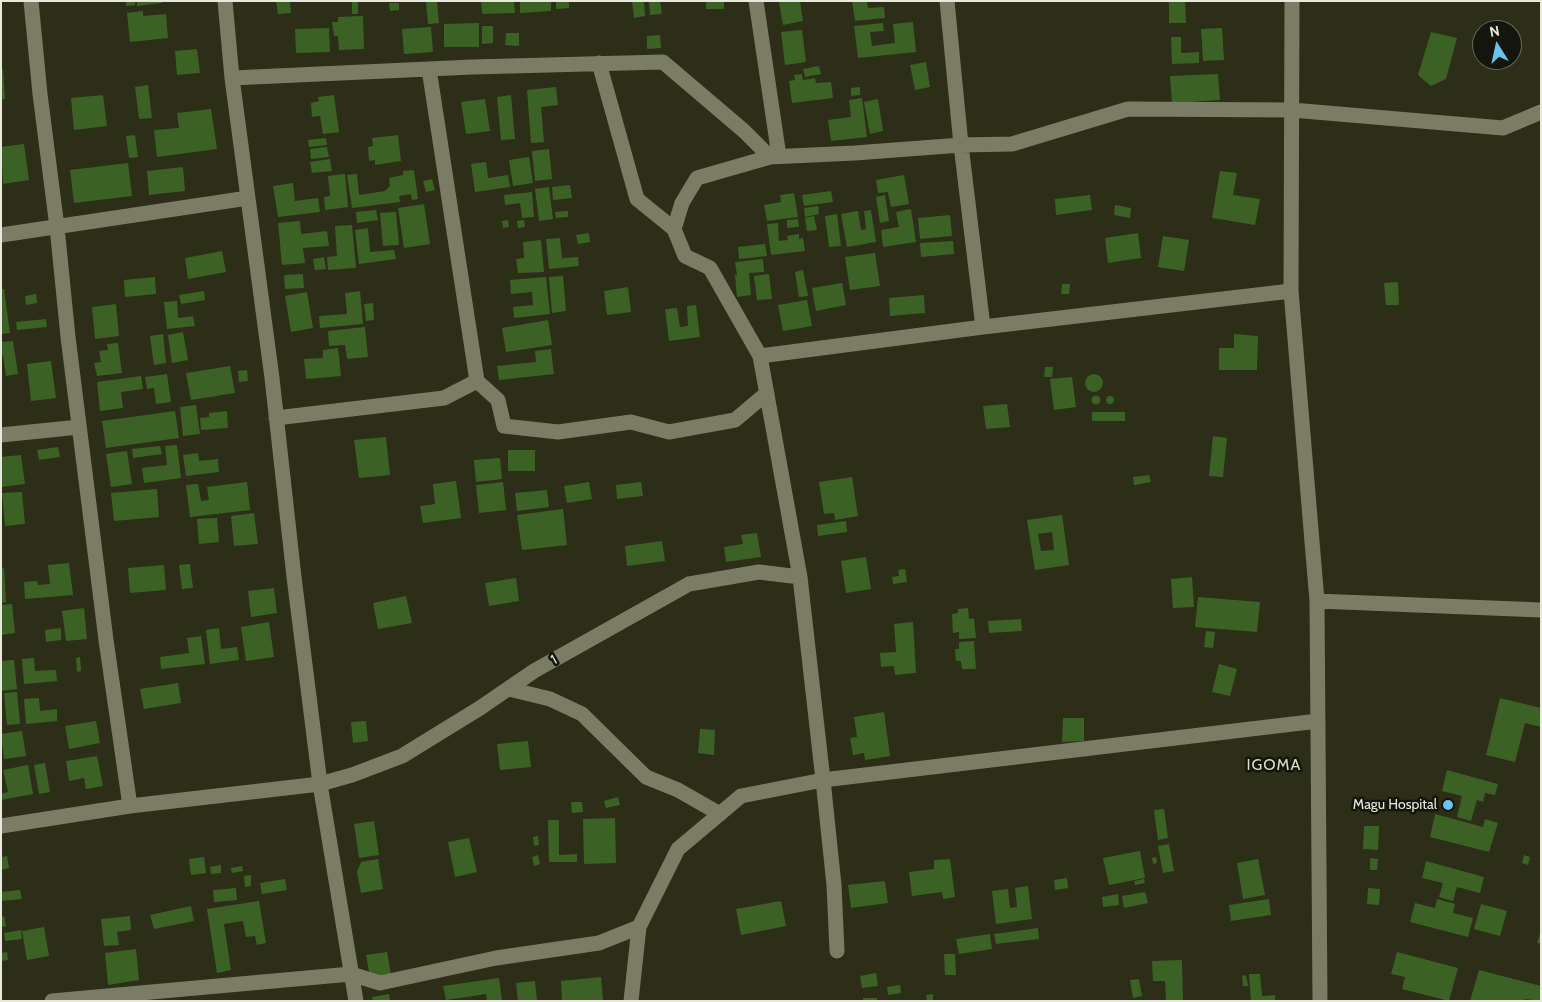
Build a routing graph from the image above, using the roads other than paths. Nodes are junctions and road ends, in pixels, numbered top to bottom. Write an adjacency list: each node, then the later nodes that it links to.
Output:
1 (30, 1): 14 (street)
2 (225, 1): 8 (street)
3 (756, 1): 12 (street)
4 (947, 1): 11 (street)
5 (1292, 1): 9 (street)
6 (599, 64): 7 (street); 12 (street); 15 (street)
7 (429, 69): 8 (street); 20 (street)
8 (232, 78): 13 (street)
9 (1292, 110): 10 (street); 11 (street); 17 (street)
10 (1541, 112)
11 (962, 145): 12 (street); 18 (street)
12 (774, 156): 15 (street)
13 (248, 198): 14 (street); 22 (street)
14 (57, 227): 16 (street); 23 (street)
15 (674, 229): 19 (street)
16 (1, 236)
17 (1292, 291): 18 (street); 26 (street)
18 (983, 327): 19 (street)
19 (760, 356): 21 (street)
20 (477, 381): 21 (street); 22 (street)
21 (767, 393): 25 (street)
22 (276, 418): 31 (street)
23 (79, 427): 24 (street); 32 (street)
24 (1, 435)
25 (800, 576): 28 (street, 1); 30 (street)
26 (1317, 601): 27 (street); 29 (street)
27 (1541, 610)
28 (509, 689): 31 (street, 1); 33 (street)
29 (1318, 721): 30 (street); 41 (street)
30 (823, 780): 33 (street); 36 (street)
31 (320, 784): 32 (street, 1); 37 (street)
32 (130, 806): 34 (street, 1)
33 (720, 814): 35 (street)
34 (1, 826)
35 (639, 927): 37 (street); 40 (street)
36 (837, 951)
37 (351, 974): 38 (street); 39 (street)
38 (52, 1001)
39 (356, 1001)
40 (631, 1001)
41 (1320, 1001)

